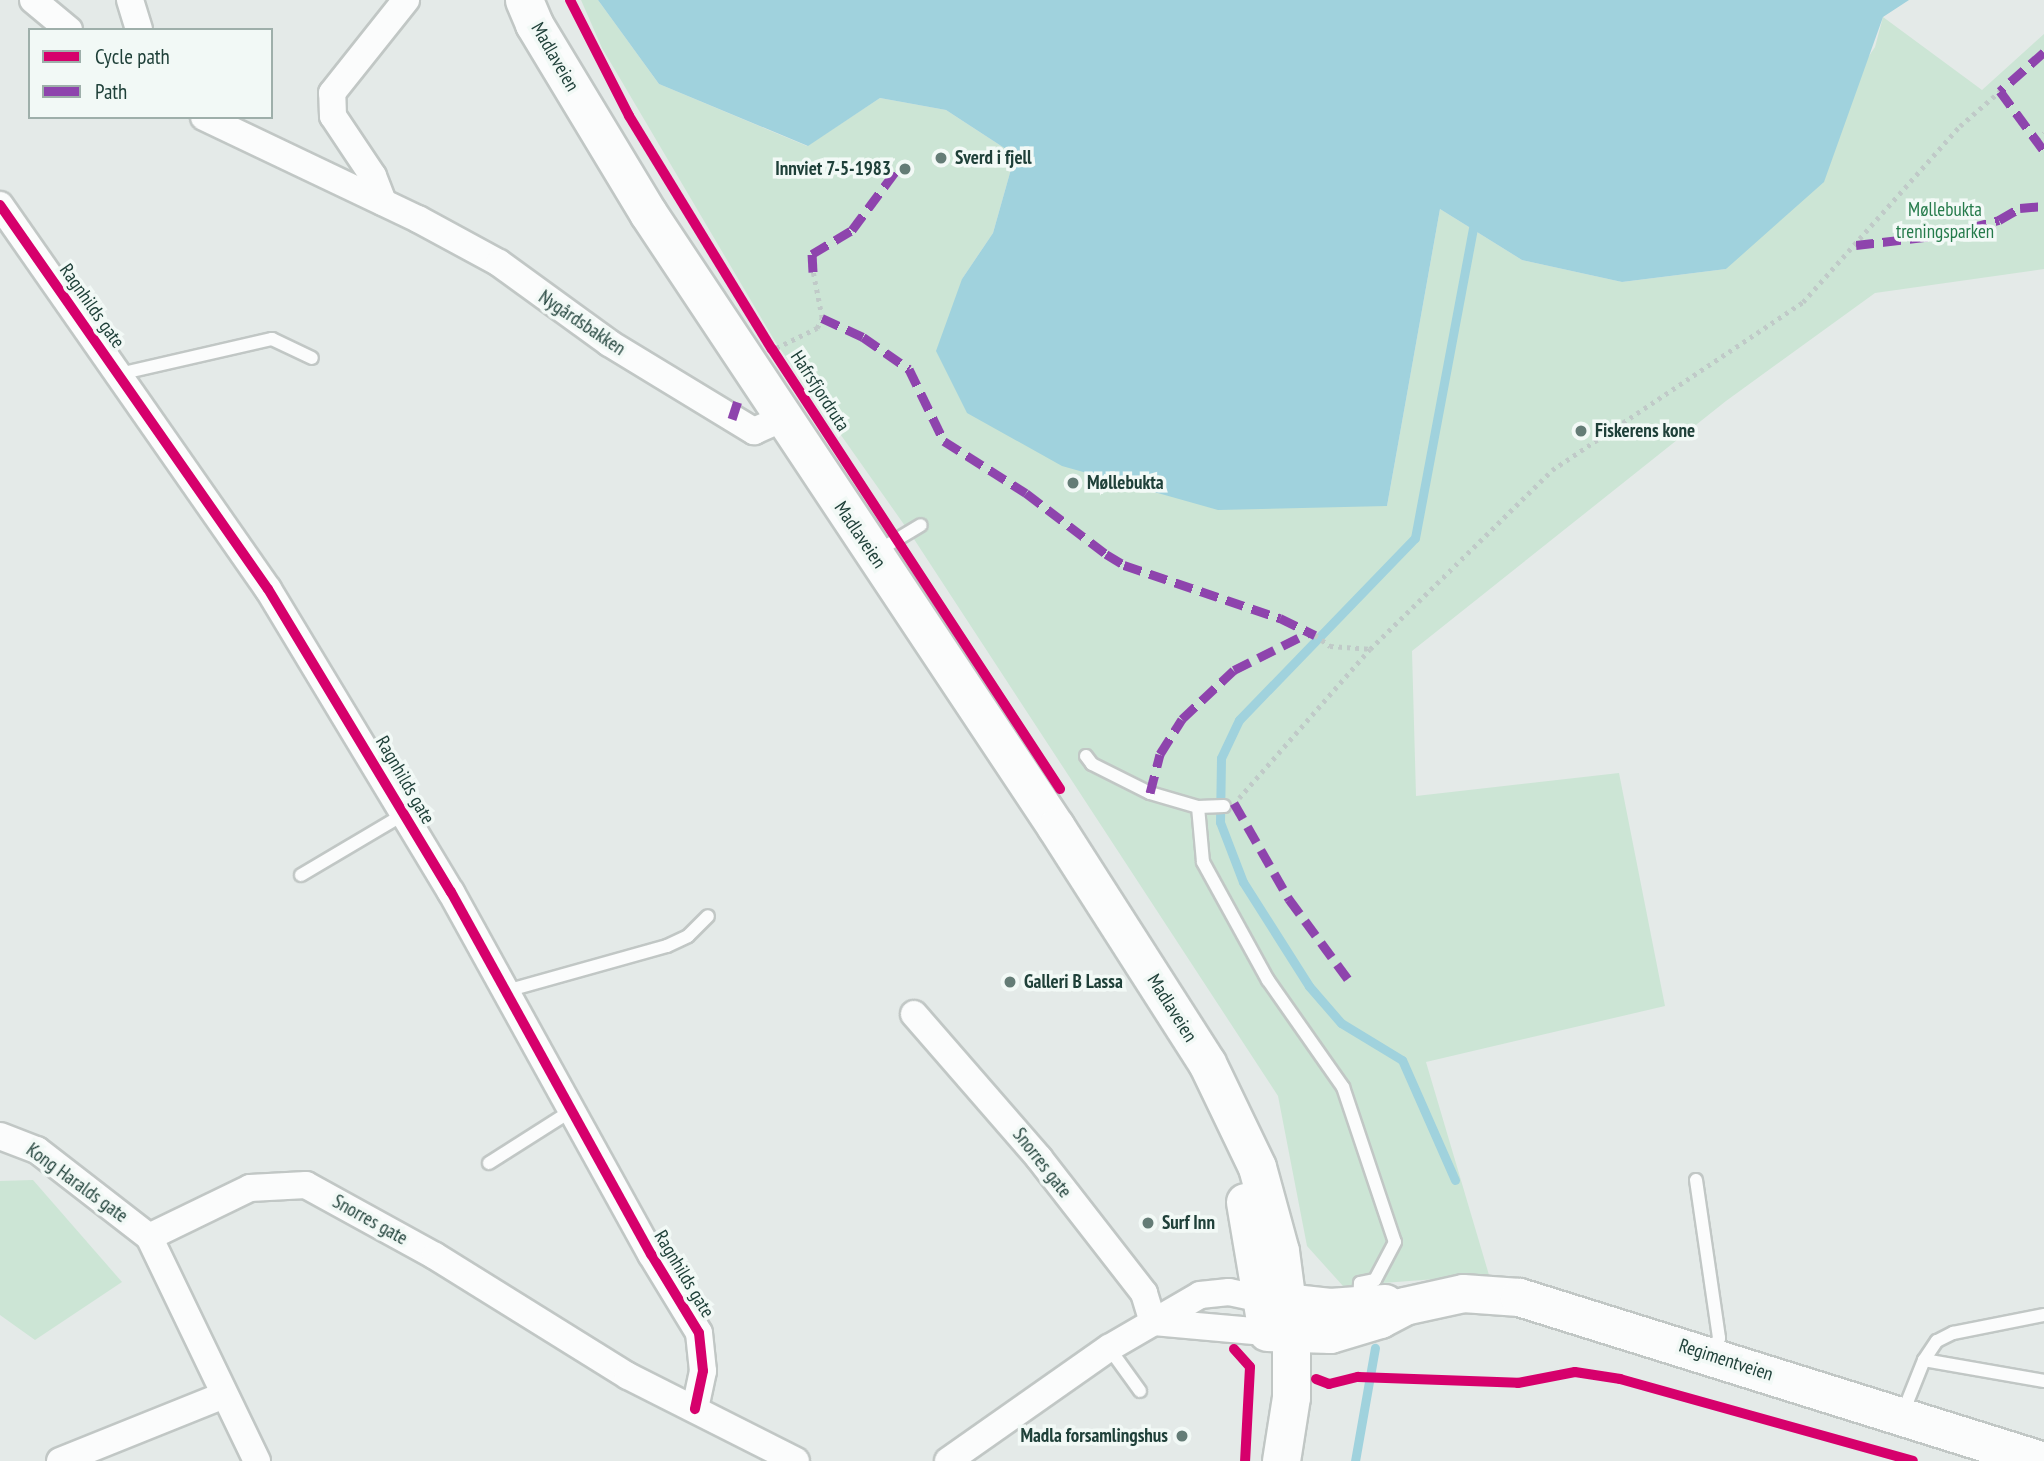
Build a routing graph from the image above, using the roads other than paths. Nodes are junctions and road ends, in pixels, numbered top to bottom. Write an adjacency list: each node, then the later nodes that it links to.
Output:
1 (33, 0): 5 (street)
2 (130, 0): 6 (street)
3 (406, 0): 8 (street)
4 (524, 0): 12 (main road, Madlaveien)
5 (67, 28)
6 (138, 28)
7 (208, 119): 8 (street, Nygårdsbakken)
8 (383, 202): 12 (street, Nygårdsbakken)
9 (0, 205): 11 (street, Ragnhilds gate)
10 (312, 358): 11 (lane, Ragnhilds gate)
11 (118, 374): 18 (street, Ragnhilds gate)
12 (781, 419): 14 (main road, Madlaveien)
13 (921, 525): 14 (lane)
14 (873, 554): 30 (main road, Madlaveien)
15 (1086, 756): 16 (lane)
16 (1203, 806): 17 (lane); 29 (lane)
17 (1224, 806)
18 (404, 814): 19 (lane, Ragnhilds gate); 21 (street, Ragnhilds gate)
19 (302, 876)
20 (709, 916): 21 (lane)
21 (506, 991): 23 (street, Ragnhilds gate)
22 (914, 1014): 31 (street, Snorres gate)
23 (575, 1109): 25 (lane); 38 (street, Ragnhilds gate)
24 (0, 1136): 27 (street, Kong Haralds gate)
25 (489, 1163)
26 (1696, 1180): 33 (lane)
27 (149, 1237): 37 (street); 38 (street, Snorres gate)
28 (2044, 1315): 34 (lane)
29 (1360, 1316): 30 (main road, Regimentveien); 33 (main road, Regimentveien)
30 (1277, 1317): 31 (street); 44 (main road, Madlaveien); 45 (main road, Madlaveien)
31 (1153, 1322): 32 (street)
32 (1110, 1348): 36 (lane); 43 (street)
33 (1712, 1354): 39 (main road, Regimentveien)
34 (1924, 1360): 35 (lane); 39 (lane)
35 (2044, 1381)
36 (1140, 1391)
37 (222, 1396): 40 (street); 41 (street)
38 (695, 1409): 42 (street, Snorres gate)
39 (1900, 1418): 46 (main road, Regimentveien)
40 (60, 1461)
41 (257, 1461)
42 (796, 1461)
43 (948, 1461)
44 (1262, 1461)
45 (1281, 1461)
46 (2044, 1461)

